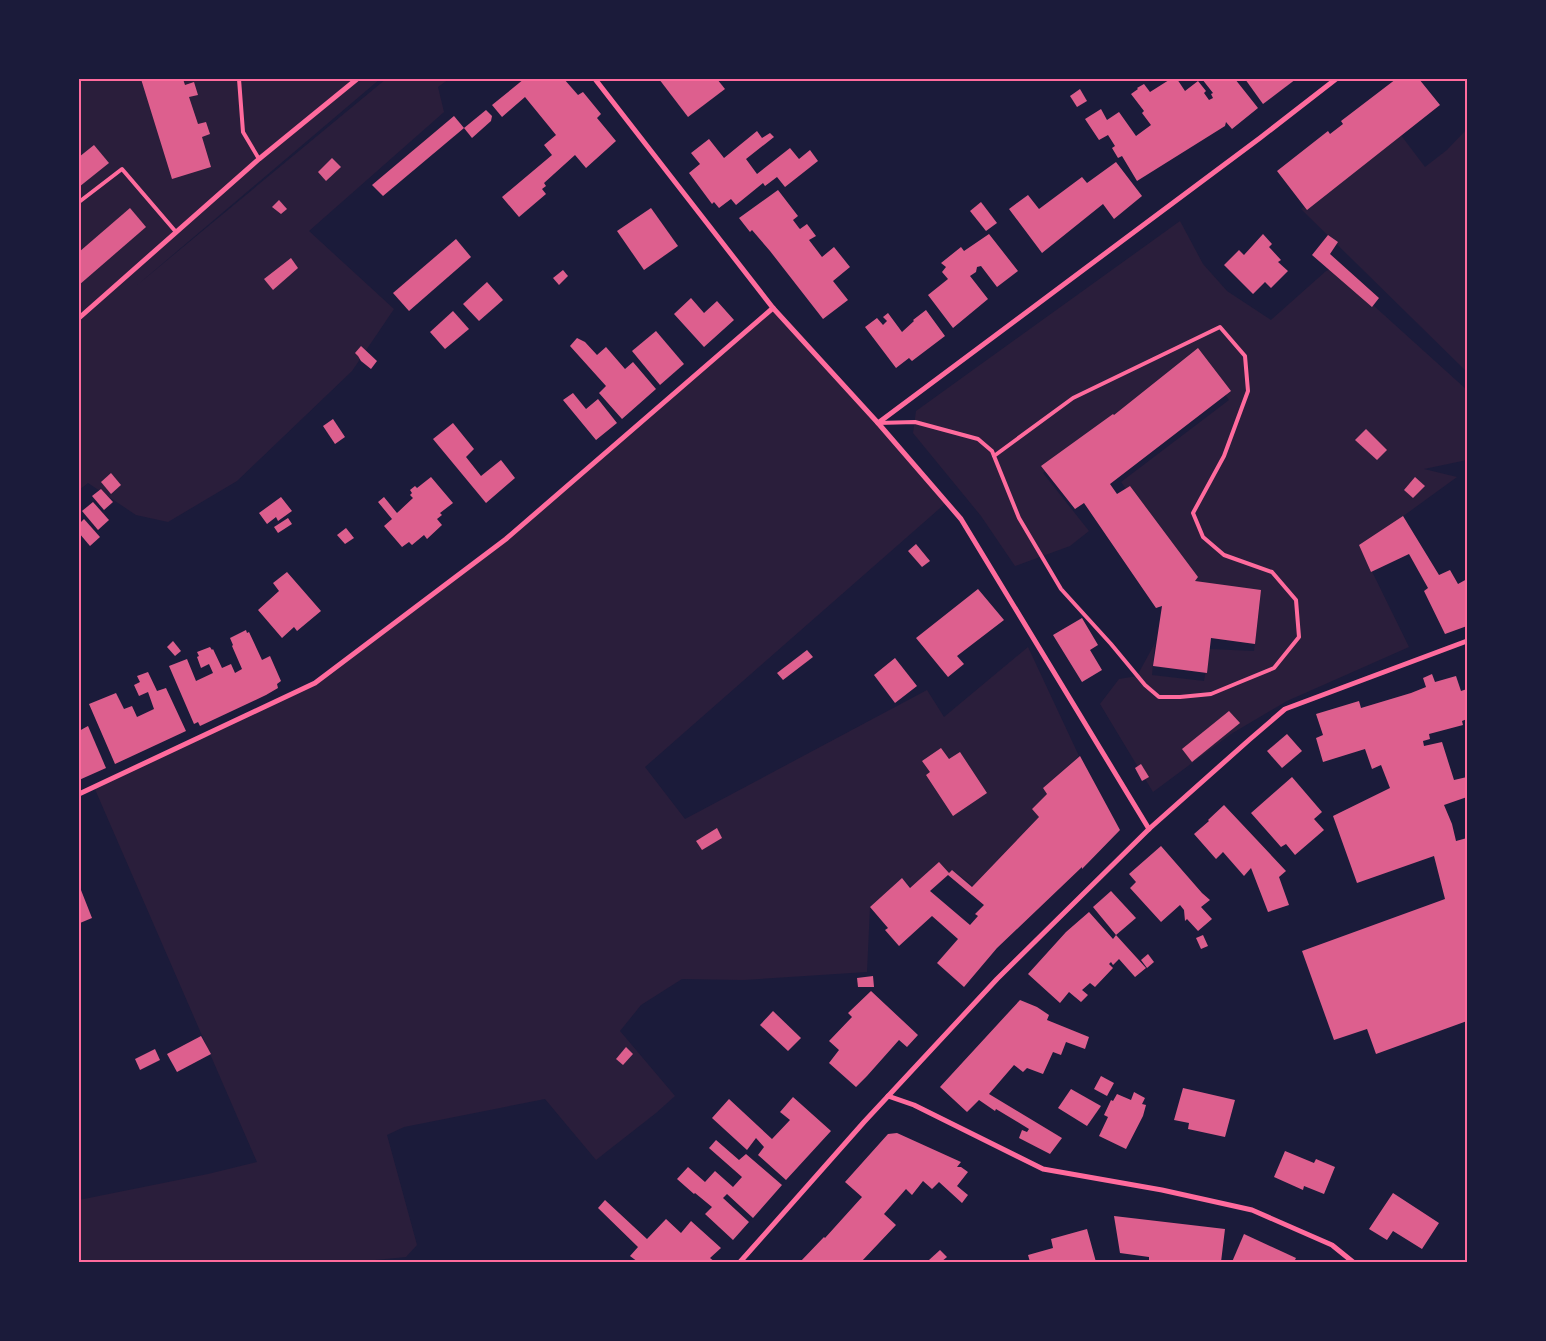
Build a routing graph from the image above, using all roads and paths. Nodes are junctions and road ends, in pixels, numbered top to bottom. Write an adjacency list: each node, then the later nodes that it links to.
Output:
1 (239, 79): 5 (lane)
2 (356, 79): 5 (street)
3 (595, 79): 8 (street)
4 (1336, 79): 10 (street)
5 (259, 159): 7 (street)
6 (79, 202): 7 (lane)
7 (176, 232): 9 (street)
8 (773, 308): 10 (street); 13 (street)
9 (79, 318)
10 (878, 423): 11 (lane); 14 (street)
11 (994, 456): 11 (lane)
12 (1467, 641): 14 (street)
13 (79, 794)
14 (1149, 829): 15 (street)
15 (888, 1096): 16 (street); 17 (street)
16 (740, 1262)
17 (1353, 1262)

